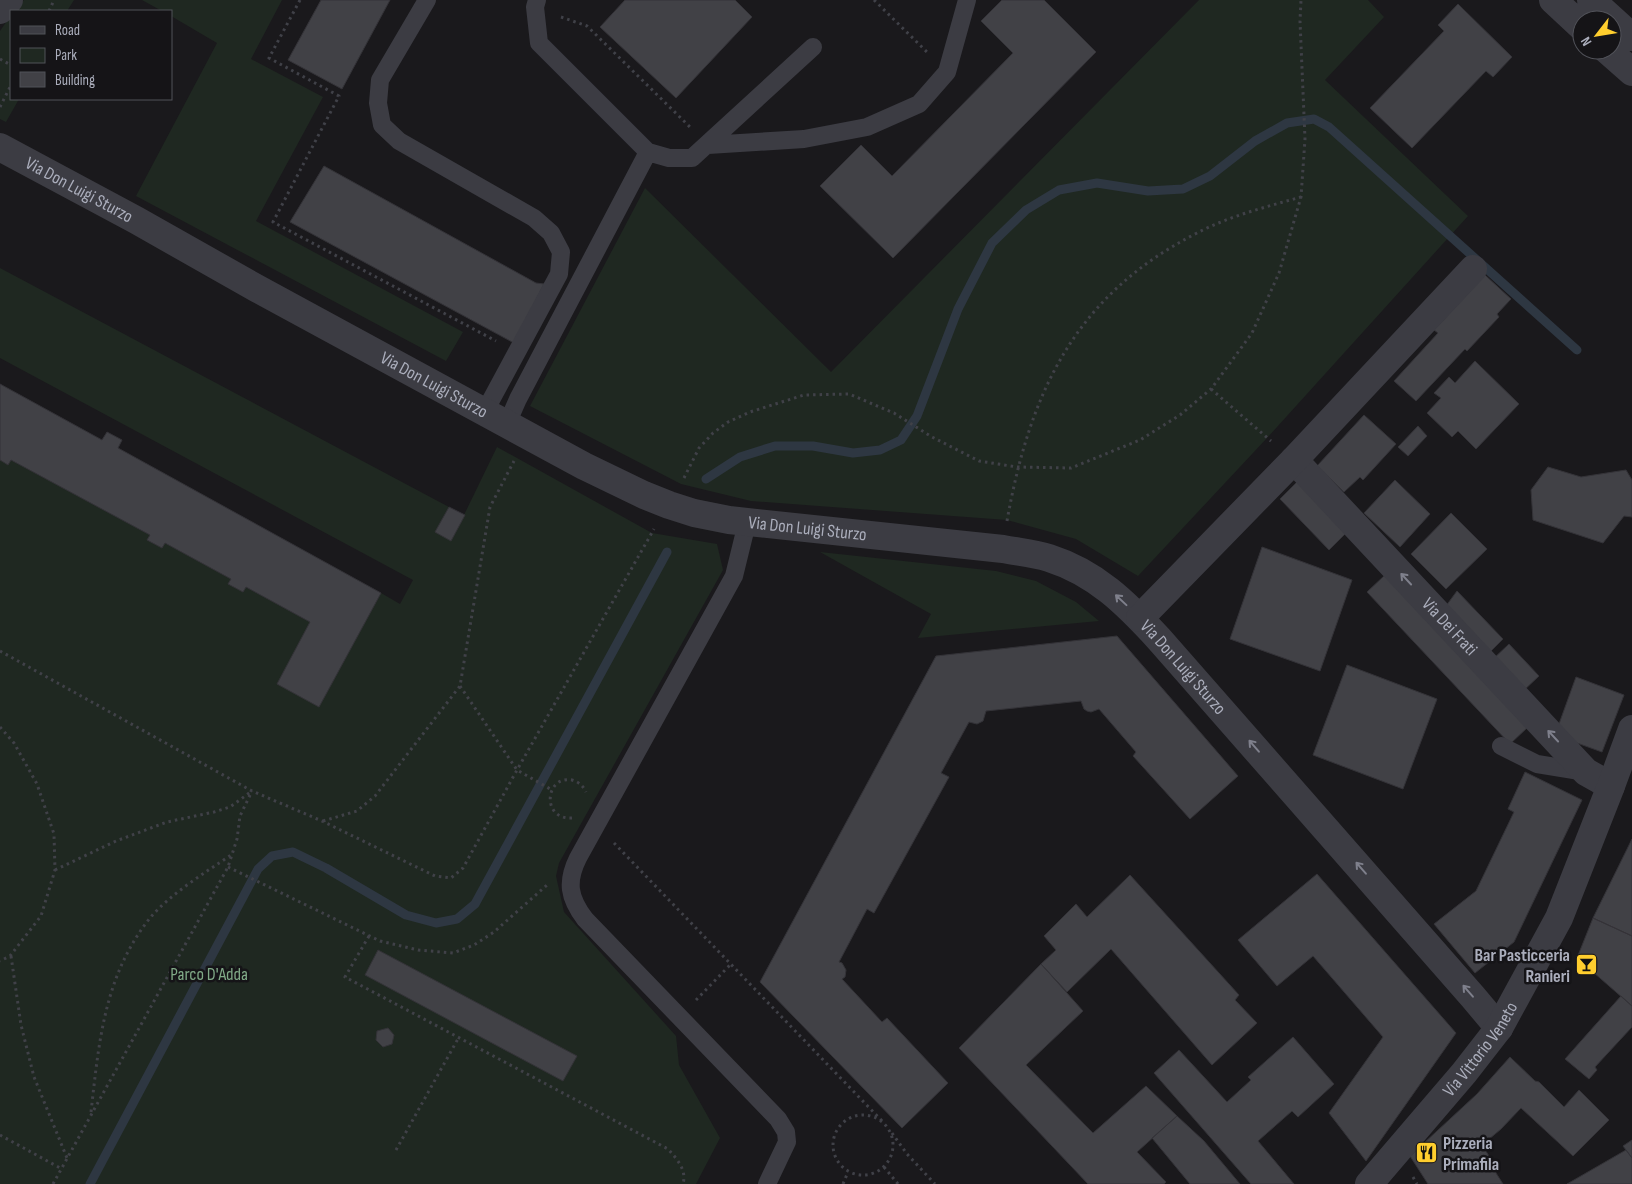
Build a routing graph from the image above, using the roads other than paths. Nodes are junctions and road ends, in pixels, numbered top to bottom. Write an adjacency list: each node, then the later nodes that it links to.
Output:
1 (9, 0): 7 (street)
2 (427, 0): 17 (lane)
3 (967, 0): 13 (lane)
4 (1553, 0): 8 (street)
5 (1591, 0): 9 (street)
6 (536, 4): 15 (lane)
7 (0, 10)
8 (1572, 18)
9 (1632, 37)
10 (813, 47): 13 (lane)
11 (1618, 60): 12 (street)
12 (1632, 72)
13 (708, 145): 15 (lane)
14 (0, 147): 17 (street, Via Don Luigi Sturzo)
15 (648, 152): 17 (lane)
16 (1472, 269): 18 (street)
17 (507, 424): 19 (street, Via Don Luigi Sturzo)
18 (1294, 460): 20 (street); 23 (street, Via Dei Frati, one-way to 18)
19 (747, 523): 20 (street, Via Don Luigi Sturzo, one-way to 19); 26 (lane)
20 (1140, 618): 25 (street, Via Don Luigi Sturzo, one-way to 20)
21 (1632, 729): 24 (street, Via Vittorio Veneto)
22 (1501, 746): 23 (lane)
23 (1586, 772): 24 (street, Via Dei Frati)
24 (1611, 786): 25 (street, Via Vittorio Veneto)
25 (1499, 1028): 27 (street, Via Vittorio Veneto)
26 (767, 1184)
27 (1369, 1184)

